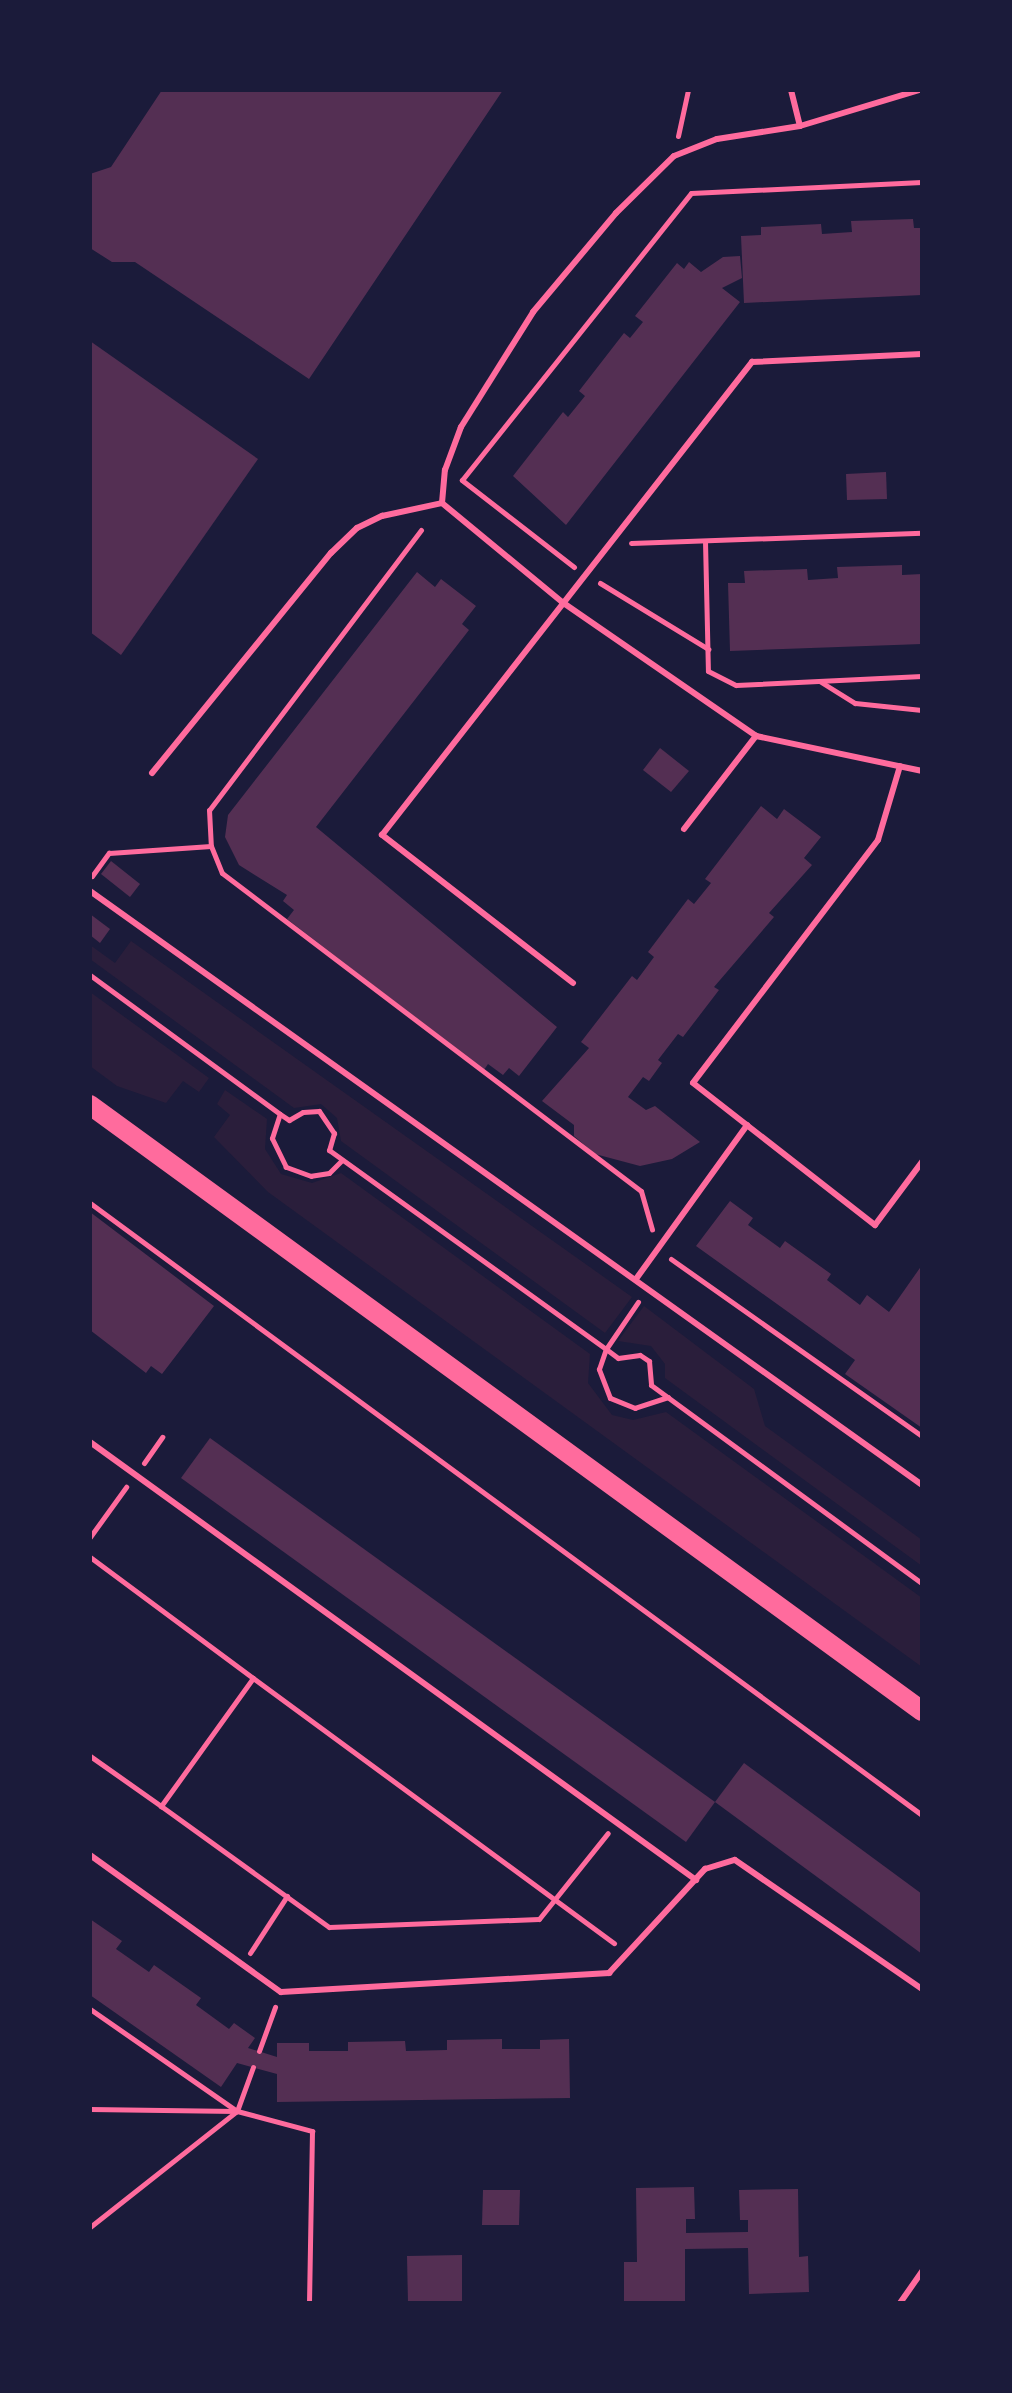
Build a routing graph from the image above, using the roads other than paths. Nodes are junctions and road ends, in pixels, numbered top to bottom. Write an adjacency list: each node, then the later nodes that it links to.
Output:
1 (791, 90): 3 (lane)
2 (919, 90): 3 (lane)
3 (800, 126): 5 (lane)
4 (922, 354): 6 (lane)
5 (442, 503): 6 (lane); 10 (lane)
6 (562, 602): 7 (lane); 13 (lane)
7 (756, 736): 8 (lane); 11 (lane)
8 (900, 766): 9 (lane); 15 (lane)
9 (922, 771)
10 (152, 773)
11 (684, 829)
12 (90, 891): 17 (lane)
13 (573, 983)
14 (90, 1105): 20 (main road)
15 (747, 1125): 16 (lane); 17 (lane)
16 (922, 1162)
17 (636, 1279): 19 (lane)
18 (90, 1442): 22 (lane)
19 (922, 1485)
20 (922, 1711)
21 (90, 1855): 22 (lane)
22 (696, 1880): 23 (lane)
23 (922, 1989)
24 (922, 2271): 25 (lane)
25 (900, 2303)

